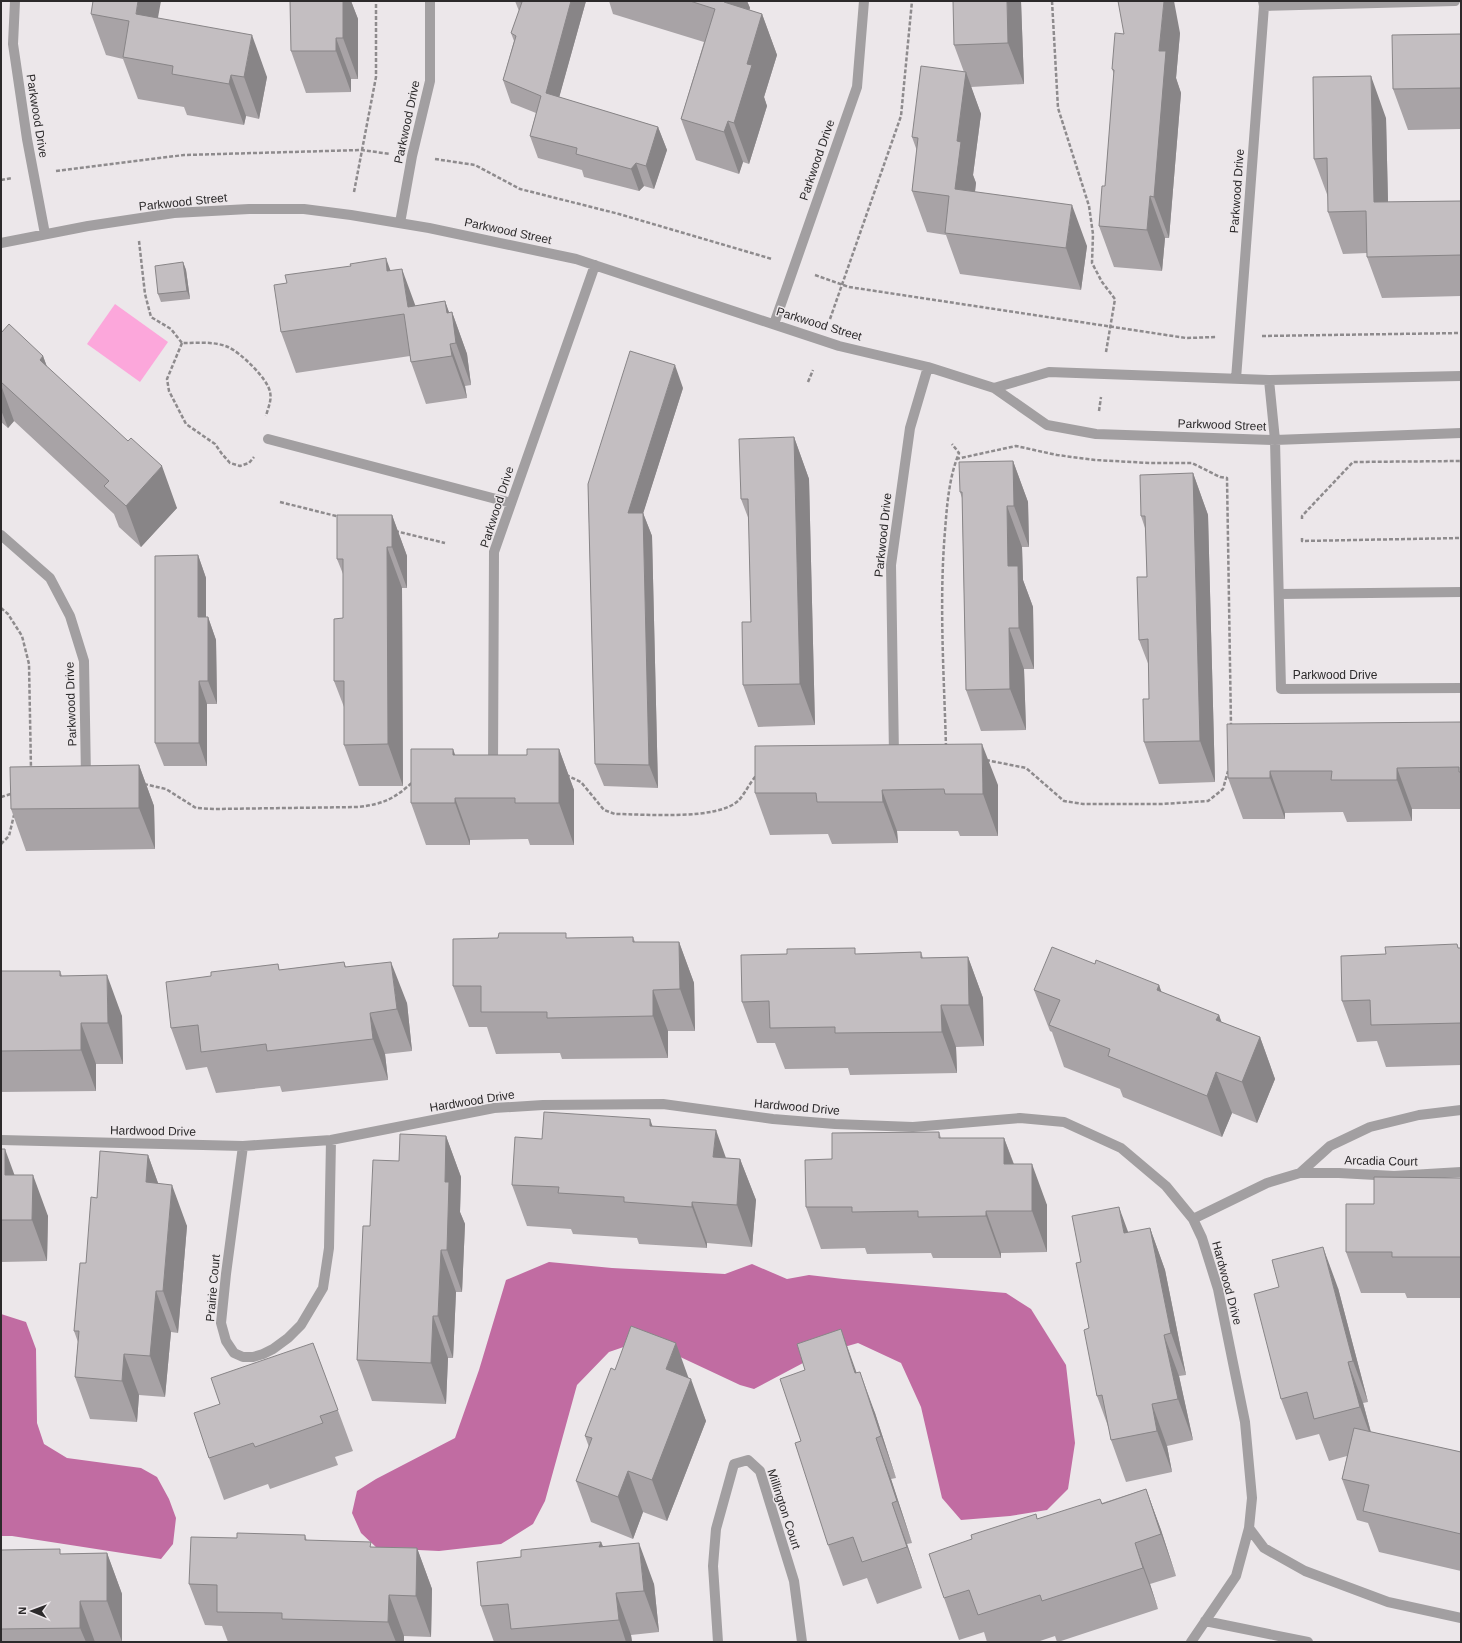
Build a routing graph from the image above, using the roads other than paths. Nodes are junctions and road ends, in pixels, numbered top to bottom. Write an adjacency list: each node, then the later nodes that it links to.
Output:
1 (15, 1): 7 (street, Parkwood Drive)
2 (430, 1): 6 (street, Parkwood Drive)
3 (864, 1): 10 (street, Parkwood Drive)
4 (1455, 1): 5 (street, Parkwood Drive)
5 (1263, 3): 13 (street, Parkwood Drive)
6 (400, 223): 7 (street, Parkwood Street); 9 (street, Parkwood Street)
7 (45, 234): 8 (street, Parkwood Street)
8 (1, 243)
9 (595, 265): 10 (street, Parkwood Street); 19 (street, Parkwood Drive)
10 (774, 324): 11 (street, Parkwood Street)
11 (928, 367): 15 (street, Parkwood Street); 24 (street, Parkwood Drive)
12 (1461, 376): 14 (street)
13 (1236, 379): 14 (street); 15 (street)
14 (1269, 380): 18 (street, Parkwood Drive)
15 (994, 388): 18 (street, Parkwood Street)
16 (1461, 433): 18 (street, Parkwood Street)
17 (268, 439): 19 (street)
18 (1275, 440): 22 (street, Parkwood Drive)
19 (511, 503): 25 (street, Parkwood Drive)
20 (1, 535): 26 (street, Parkwood Drive)
21 (1461, 592): 22 (street)
22 (1279, 594): 23 (street, Parkwood Drive)
23 (1461, 688)
24 (894, 756)
25 (494, 768)
26 (86, 782)
27 (1461, 1110): 32 (street, Arcadia Court)
28 (1, 1140): 30 (street, Hardwood Drive)
29 (331, 1140): 30 (street, Hardwood Drive); 30 (street, Prairie Court); 33 (street, Hardwood Drive)
30 (243, 1146)
31 (1461, 1172): 32 (street, Arcadia Court)
32 (1300, 1173): 33 (street, Arcadia Court)
33 (1193, 1220): 34 (street, Hardwood Drive)
34 (1249, 1528): 35 (street); 36 (street, Hardwood Drive)
35 (1461, 1618)
36 (1205, 1621): 39 (street, Hardwood Drive); 40 (street)
37 (718, 1642): 38 (street, Millington Court)
38 (802, 1642)
39 (1192, 1642)
40 (1308, 1642)

